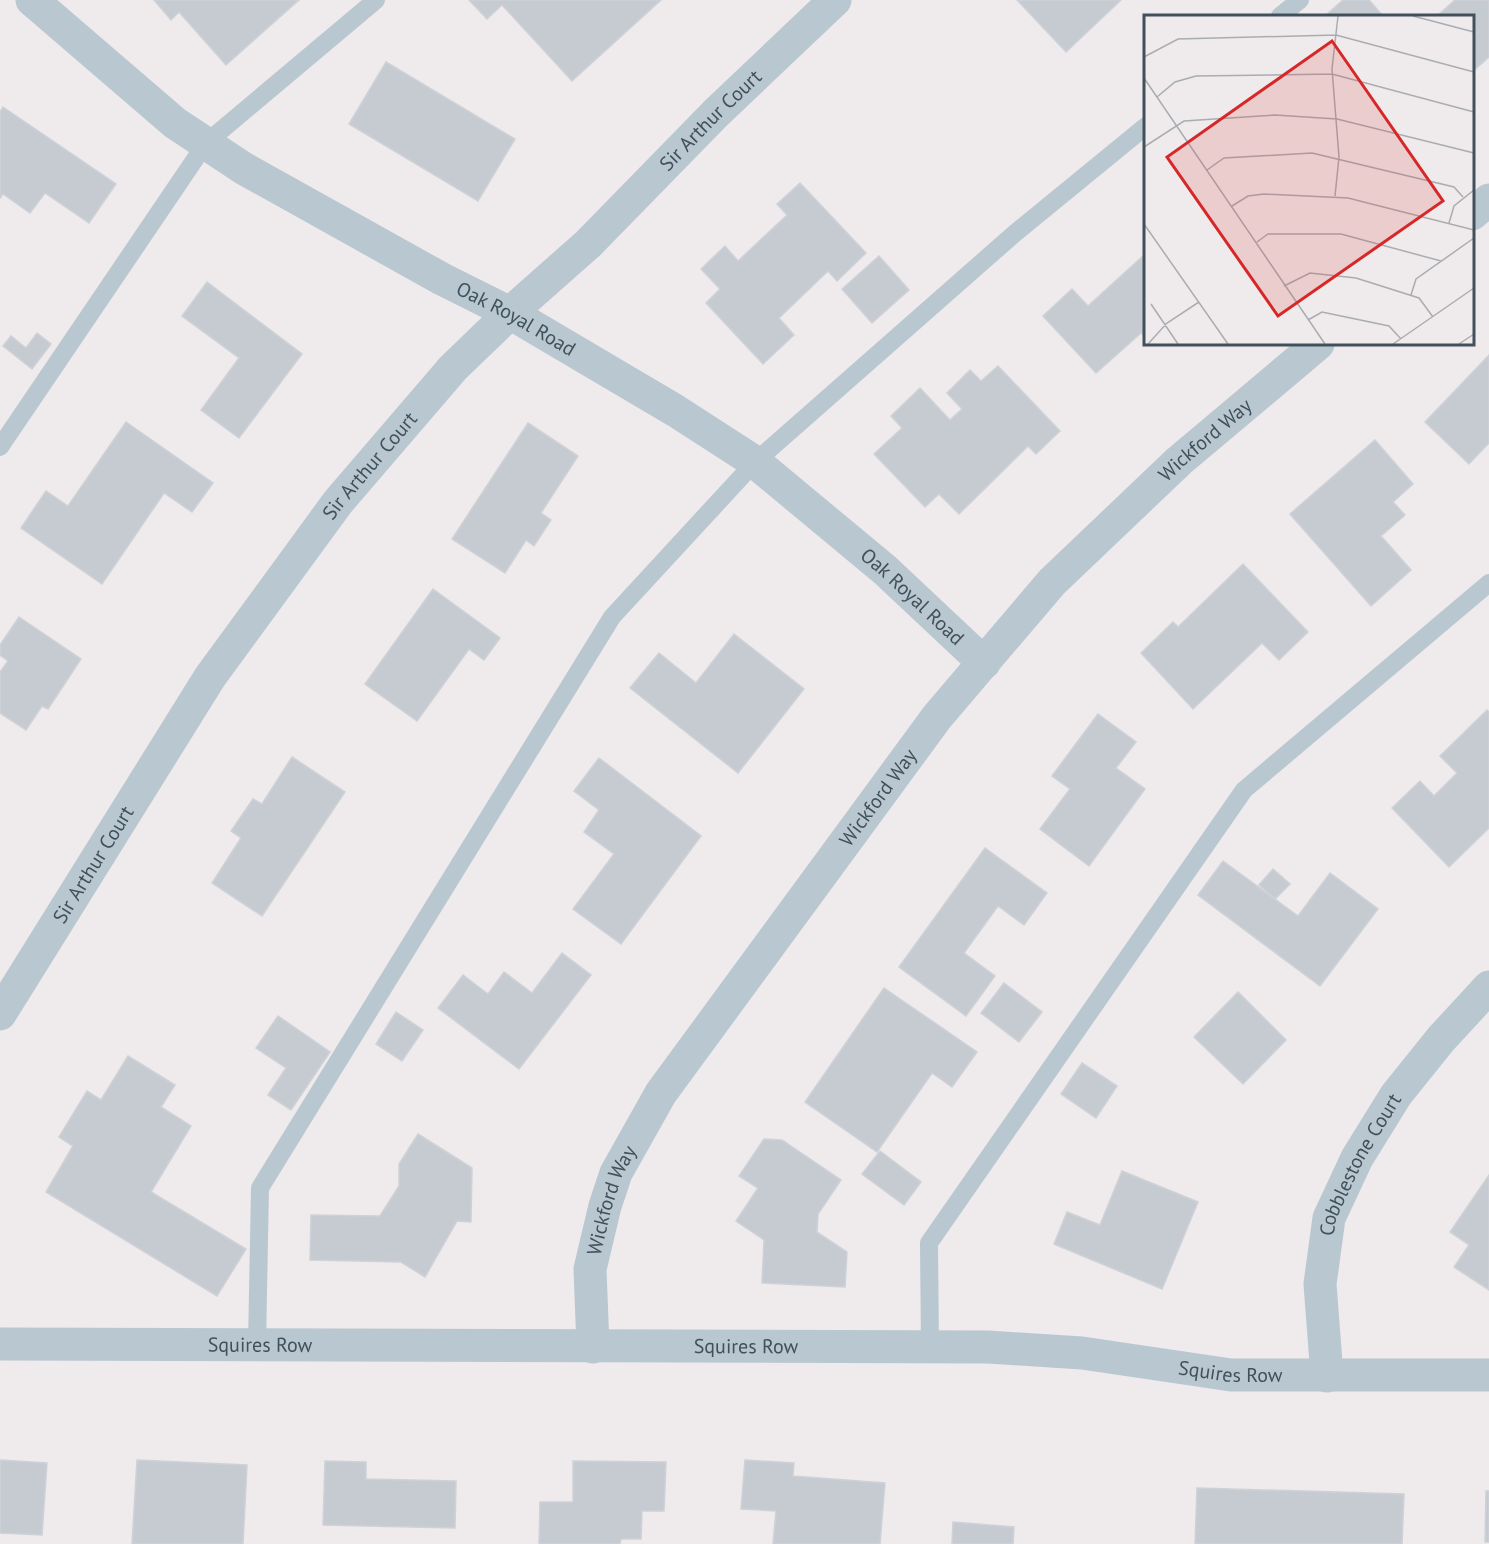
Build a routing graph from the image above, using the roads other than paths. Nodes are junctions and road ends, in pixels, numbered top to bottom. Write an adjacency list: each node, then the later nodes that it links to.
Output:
1 (32, 0): 7 (street, Oak Royal Road)
2 (376, 0): 7 (lane)
3 (835, 0): 10 (street, Sir Arthur Court)
4 (1300, 0): 5 (lane)
5 (1281, 15)
6 (1144, 128): 13 (lane)
7 (206, 144): 10 (street, Oak Royal Road); 12 (lane)
8 (1489, 200): 9 (street)
9 (1474, 213)
10 (510, 313): 13 (street, Oak Royal Road); 17 (street, Sir Arthur Court)
11 (1317, 345): 15 (street, Wickford Way)
12 (0, 447)
13 (755, 462): 15 (street, Oak Royal Road); 19 (lane)
14 (1489, 583): 21 (lane)
15 (984, 663): 20 (street, Wickford Way)
16 (1489, 987): 23 (street, Cobblestone Court)
17 (0, 1014)
18 (0, 1344): 19 (street, Squires Row)
19 (257, 1345): 20 (street, Squires Row)
20 (593, 1347): 21 (street, Squires Row)
21 (930, 1347): 23 (street, Squires Row)
22 (1489, 1375): 23 (street, Squires Row)
23 (1327, 1376)

